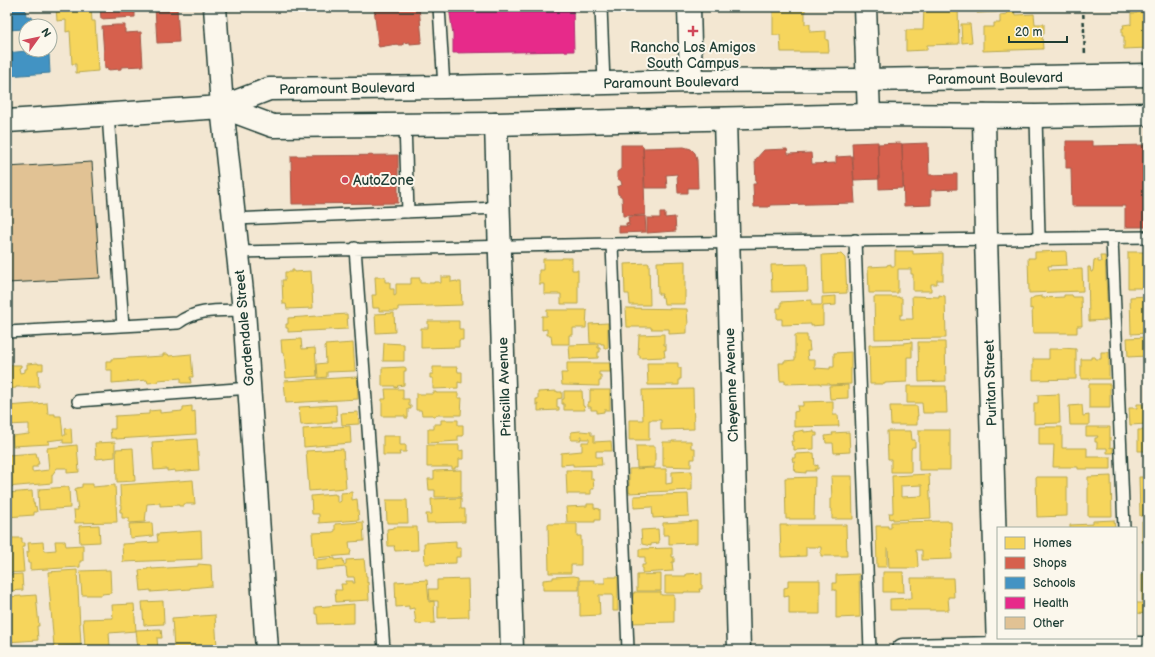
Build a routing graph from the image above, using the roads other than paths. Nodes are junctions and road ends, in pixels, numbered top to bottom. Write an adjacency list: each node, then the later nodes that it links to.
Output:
1 (215, 7): 11 (street, Gardendale Street)
2 (439, 7): 10 (lane)
3 (601, 7): 9 (lane)
4 (689, 7): 8 (street)
5 (865, 7): 7 (street)
6 (1148, 76): 7 (street, Paramount Boulevard)
7 (867, 80): 8 (street, Paramount Boulevard); 14 (street)
8 (691, 81): 9 (street, Paramount Boulevard)
9 (604, 83): 10 (street, Paramount Boulevard)
10 (444, 87): 11 (street, Paramount Boulevard)
11 (222, 107): 12 (street, Paramount Boulevard); 20 (street, Paramount Boulevard); 23 (street, Gardendale Street)
12 (108, 114): 18 (street, Paramount Boulevard); 35 (lane)
13 (1148, 114): 16 (street, Paramount Boulevard)
14 (869, 115): 15 (street, Paramount Boulevard); 17 (street, Paramount Boulevard)
15 (984, 116): 16 (street, Paramount Boulevard); 26 (street, Puritan Street)
16 (1036, 116): 24 (lane)
17 (725, 119): 19 (street, Paramount Boulevard); 29 (street, Cheyenne Avenue)
18 (7, 121)
19 (496, 124): 20 (street, Paramount Boulevard); 21 (street, Priscilla Avenue)
20 (405, 125): 22 (lane)
21 (498, 208): 22 (lane); 31 (street, Priscilla Avenue)
22 (408, 212): 23 (lane)
23 (234, 219): 33 (street, Gardendale Street)
24 (1039, 237): 26 (lane); 27 (lane)
25 (1148, 237): 27 (lane)
26 (986, 238): 28 (lane); 40 (street, Puritan Street)
27 (1112, 238): 39 (lane)
28 (855, 240): 29 (lane); 49 (lane)
29 (728, 242): 30 (lane); 48 (street, Cheyenne Avenue)
30 (612, 244): 31 (lane); 47 (lane)
31 (500, 246): 32 (lane); 46 (street, Priscilla Avenue)
32 (355, 248): 33 (lane); 45 (lane)
33 (237, 252): 34 (street, Gardendale Street)
34 (244, 310): 35 (lane); 37 (street, Gardendale Street)
35 (123, 326): 36 (lane)
36 (7, 332)
37 (250, 388): 38 (lane); 44 (street, Gardendale Street)
38 (78, 401)
39 (1124, 527)
40 (997, 615)
41 (998, 639): 43 (street, Puritan Street)
42 (1134, 646): 43 (street)
43 (998, 649): 50 (street)
44 (267, 650)
45 (384, 650)
46 (512, 650)
47 (628, 650)
48 (739, 650)
49 (870, 650)
50 (903, 650)

